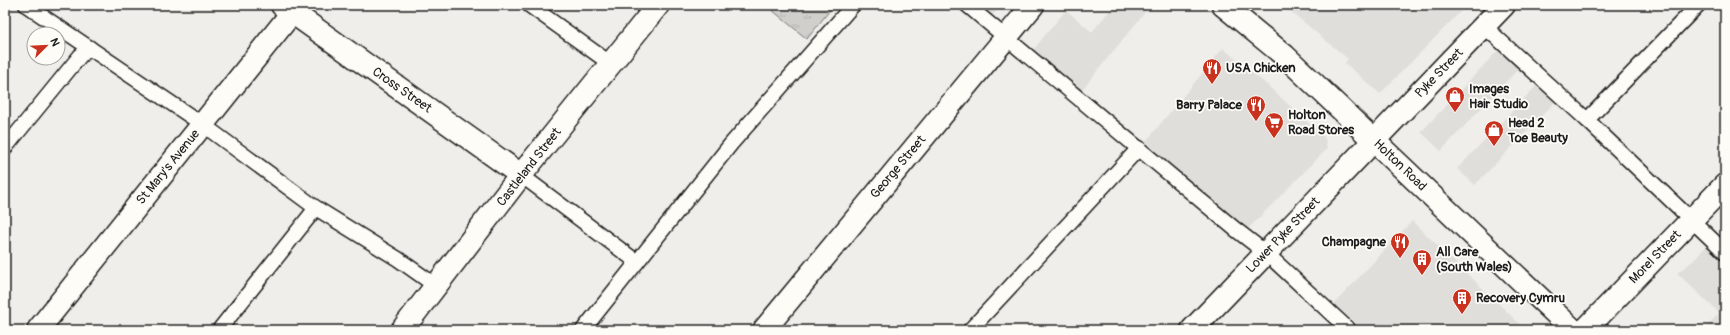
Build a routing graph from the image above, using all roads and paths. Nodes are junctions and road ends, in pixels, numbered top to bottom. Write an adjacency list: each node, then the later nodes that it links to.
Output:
1 (26, 5): 13 (lane)
2 (529, 5): 14 (lane)
3 (658, 5): 14 (street, Castleland Street)
4 (853, 5): 26 (lane)
5 (967, 5): 12 (lane)
6 (1033, 5): 12 (street, George Street)
7 (1223, 5): 17 (street, Holton Road)
8 (1504, 5): 11 (street, Pyke Street)
9 (1698, 5): 15 (lane)
10 (291, 7): 16 (street, St Mary's Avenue); 20 (street, Cross Street)
11 (1484, 26): 15 (lane); 17 (street, Pyke Street)
12 (1010, 32): 19 (lane); 32 (street, George Street)
13 (90, 48): 16 (lane); 18 (lane)
14 (610, 64): 20 (street, Castleland Street)
15 (1587, 120): 23 (lane)
16 (202, 124): 22 (lane); 28 (street, St Mary's Avenue)
17 (1374, 140): 25 (street, Lower Pyke Street); 36 (street, Holton Road)
18 (5, 148)
19 (1139, 148): 25 (lane); 33 (lane)
20 (521, 175): 26 (lane); 27 (street, Castleland Street)
21 (1725, 184): 23 (street, Morel Street)
22 (316, 208): 27 (lane); 29 (lane)
23 (1691, 220): 24 (lane); 37 (street, Morel Street)
24 (1725, 252)
25 (1266, 253): 34 (street, Lower Pyke Street); 35 (lane)
26 (637, 262): 31 (lane)
27 (436, 286): 30 (street, Castleland Street)
28 (38, 330)
29 (218, 330)
30 (402, 330)
31 (584, 330)
32 (764, 330)
33 (970, 330)
34 (1192, 330)
35 (1349, 330)
36 (1573, 330)
37 (1585, 330)

